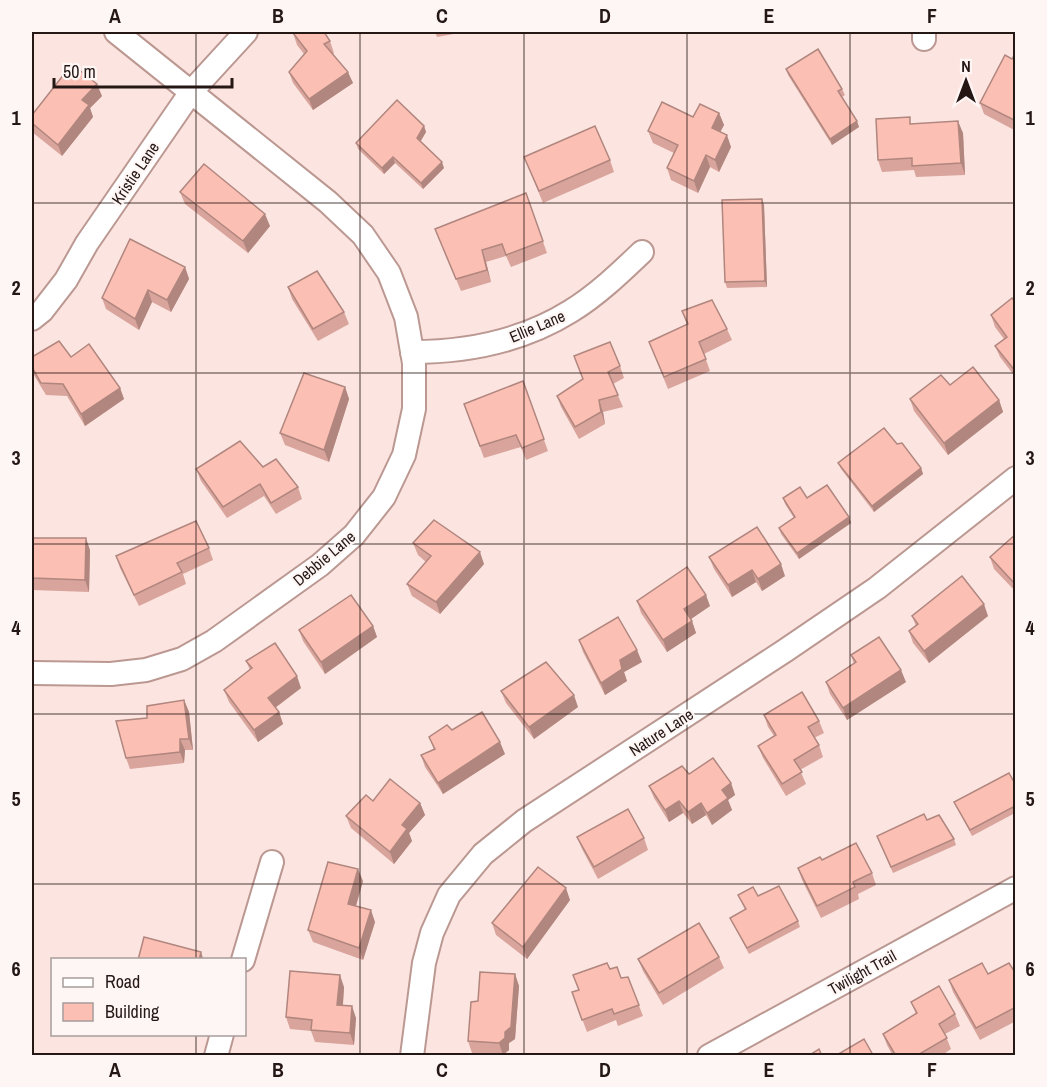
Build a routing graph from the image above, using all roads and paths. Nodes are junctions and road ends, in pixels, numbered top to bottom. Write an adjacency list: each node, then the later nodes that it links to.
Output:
1 (116, 32): 3 (street, Debbie Lane)
2 (246, 32): 3 (street, Kristie Lane)
3 (191, 92): 5 (street, Kristie Lane); 6 (street, Debbie Lane)
4 (642, 252): 6 (street, Ellie Lane)
5 (32, 319)
6 (412, 352): 8 (street, Debbie Lane)
7 (1016, 478): 14 (street, Nature Lane)
8 (32, 673)
9 (272, 862): 11 (street)
10 (1016, 888): 15 (street, Twilight Trail)
11 (244, 958)
12 (222, 1036): 13 (street)
13 (216, 1056)
14 (412, 1056)
15 (709, 1056)

